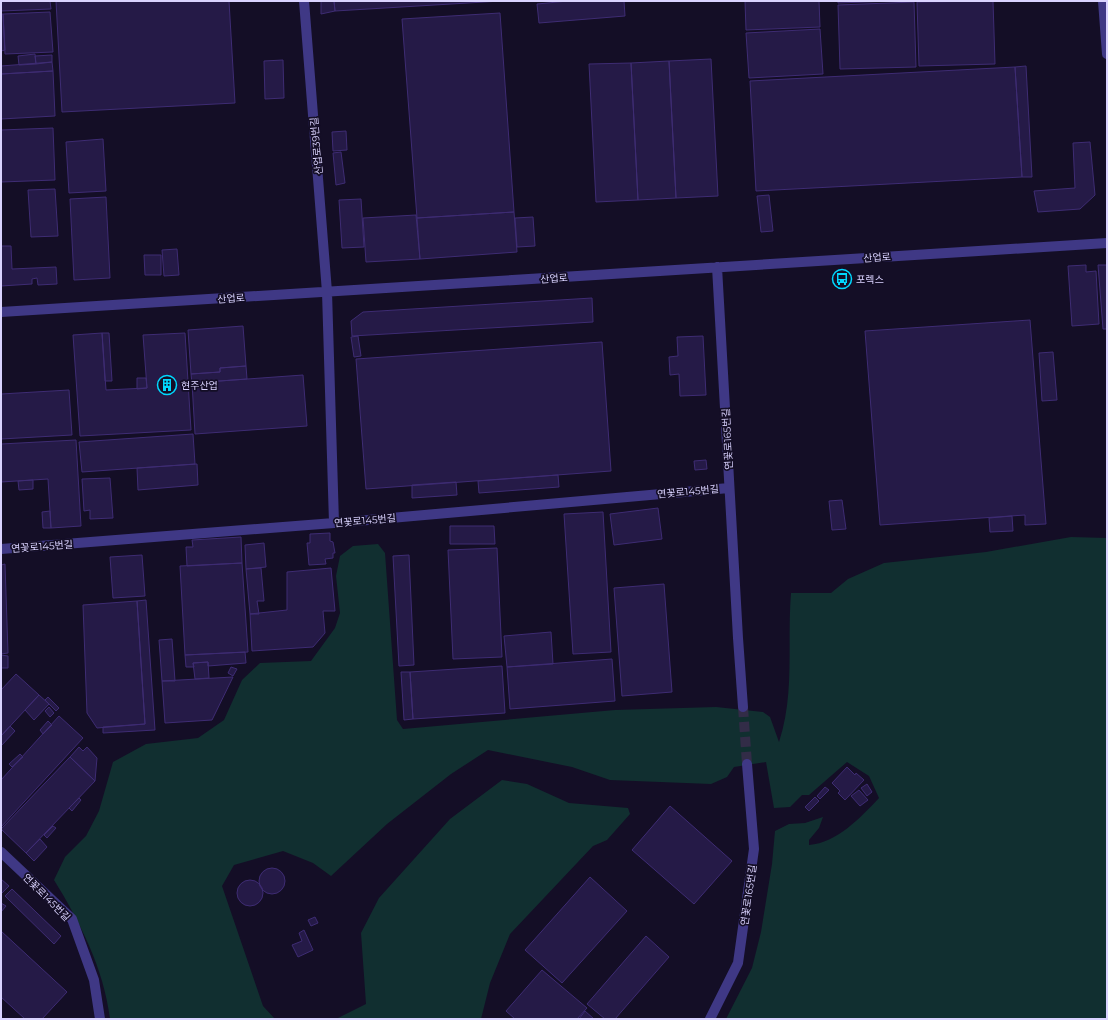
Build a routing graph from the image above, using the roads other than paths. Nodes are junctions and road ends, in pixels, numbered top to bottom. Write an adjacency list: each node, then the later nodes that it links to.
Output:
1 (304, 1): 6 (street, 산업로39번길)
2 (1103, 1): 3 (street)
3 (1107, 54)
4 (1107, 243): 5 (street, 산업로)
5 (717, 267): 6 (street, 산업로); 8 (street, 연꽃로165번길)
6 (327, 292): 7 (street, 산업로); 9 (street, 산업로39번길)
7 (1, 312)
8 (729, 488): 9 (street, 연꽃로145번길); 11 (street, 연꽃로165번길)
9 (334, 523): 10 (street, 연꽃로145번길)
10 (1, 549)
11 (743, 707)
12 (747, 764): 15 (street, 연꽃로165번길)
13 (1, 852): 14 (street, 연꽃로145번길)
14 (100, 1019)
15 (710, 1019)

